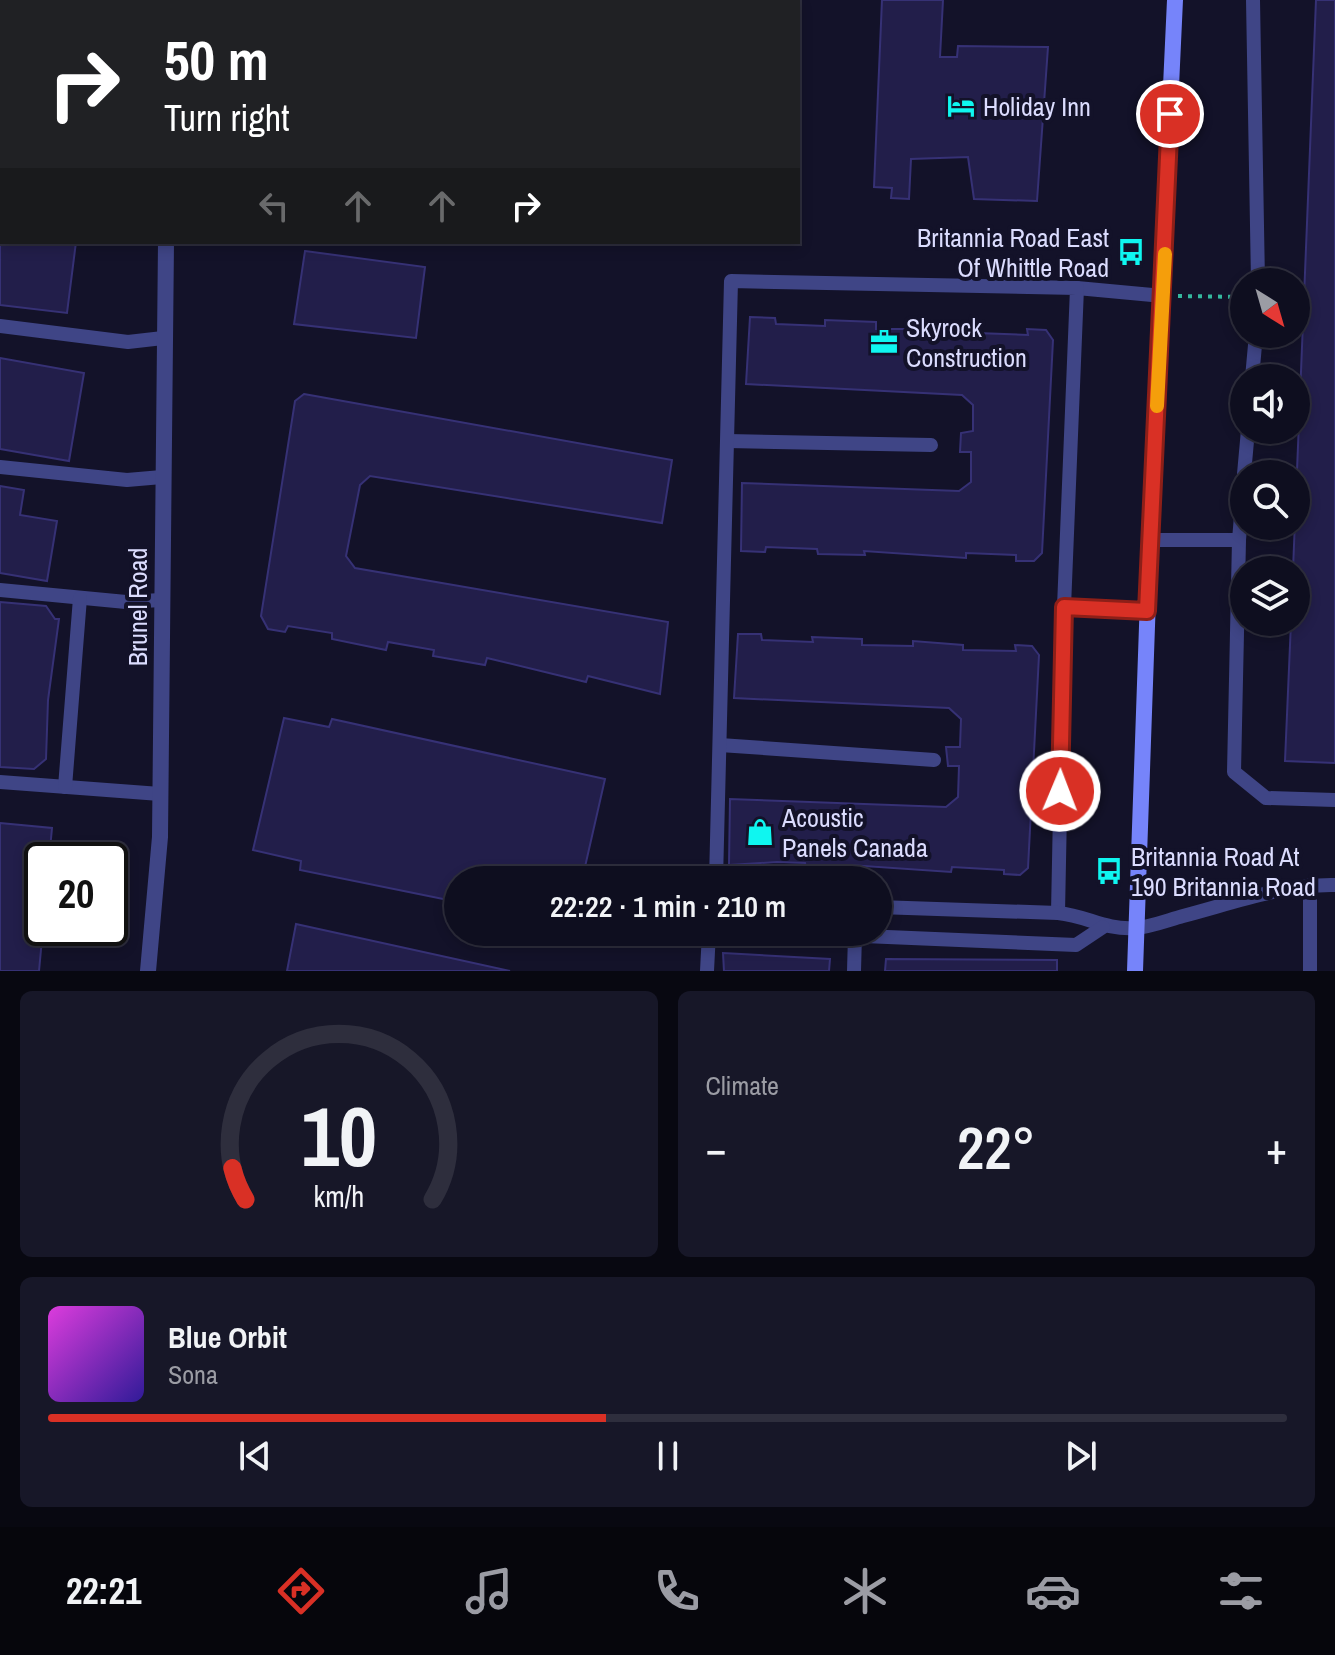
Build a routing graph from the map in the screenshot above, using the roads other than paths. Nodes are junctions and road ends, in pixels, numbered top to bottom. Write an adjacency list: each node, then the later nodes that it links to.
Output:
1 (1175, 0): 6 (main road)
2 (1253, 0): 4 (lane)
3 (166, 244): 8 (street, Brunel Road)
4 (1258, 268)
5 (1077, 288): 6 (lane); 9 (lane); 19 (lane)
6 (1163, 296): 13 (main road)
7 (0, 326): 8 (lane)
8 (163, 338): 12 (street, Brunel Road)
9 (728, 441): 10 (lane); 21 (lane)
10 (931, 445)
11 (0, 467): 12 (lane)
12 (162, 477): 18 (street, Brunel Road)
13 (1150, 540): 14 (lane); 20 (main road)
14 (1230, 540)
15 (1239, 540): 26 (lane)
16 (0, 590): 17 (lane)
17 (80, 598): 18 (lane); 24 (lane)
18 (161, 600): 25 (street, Brunel Road)
19 (1064, 607): 20 (lane); 31 (lane)
20 (1147, 611): 33 (main road)
21 (720, 745): 22 (lane); 27 (lane)
22 (934, 760)
23 (0, 782): 24 (lane)
24 (65, 787): 25 (lane)
25 (160, 794): 37 (street, Brunel Road)
26 (1335, 800)
27 (716, 866)
28 (1310, 885): 29 (lane); 33 (lane); 41 (lane)
29 (1335, 885)
30 (892, 907): 31 (lane)
31 (1058, 913): 32 (lane)
32 (1103, 927): 33 (lane); 34 (lane)
33 (1137, 928): 40 (main road)
34 (892, 937)
35 (708, 946): 38 (lane)
36 (855, 946): 39 (lane)
37 (148, 971)
38 (707, 971)
39 (854, 971)
40 (1135, 971)
41 (1310, 971)

